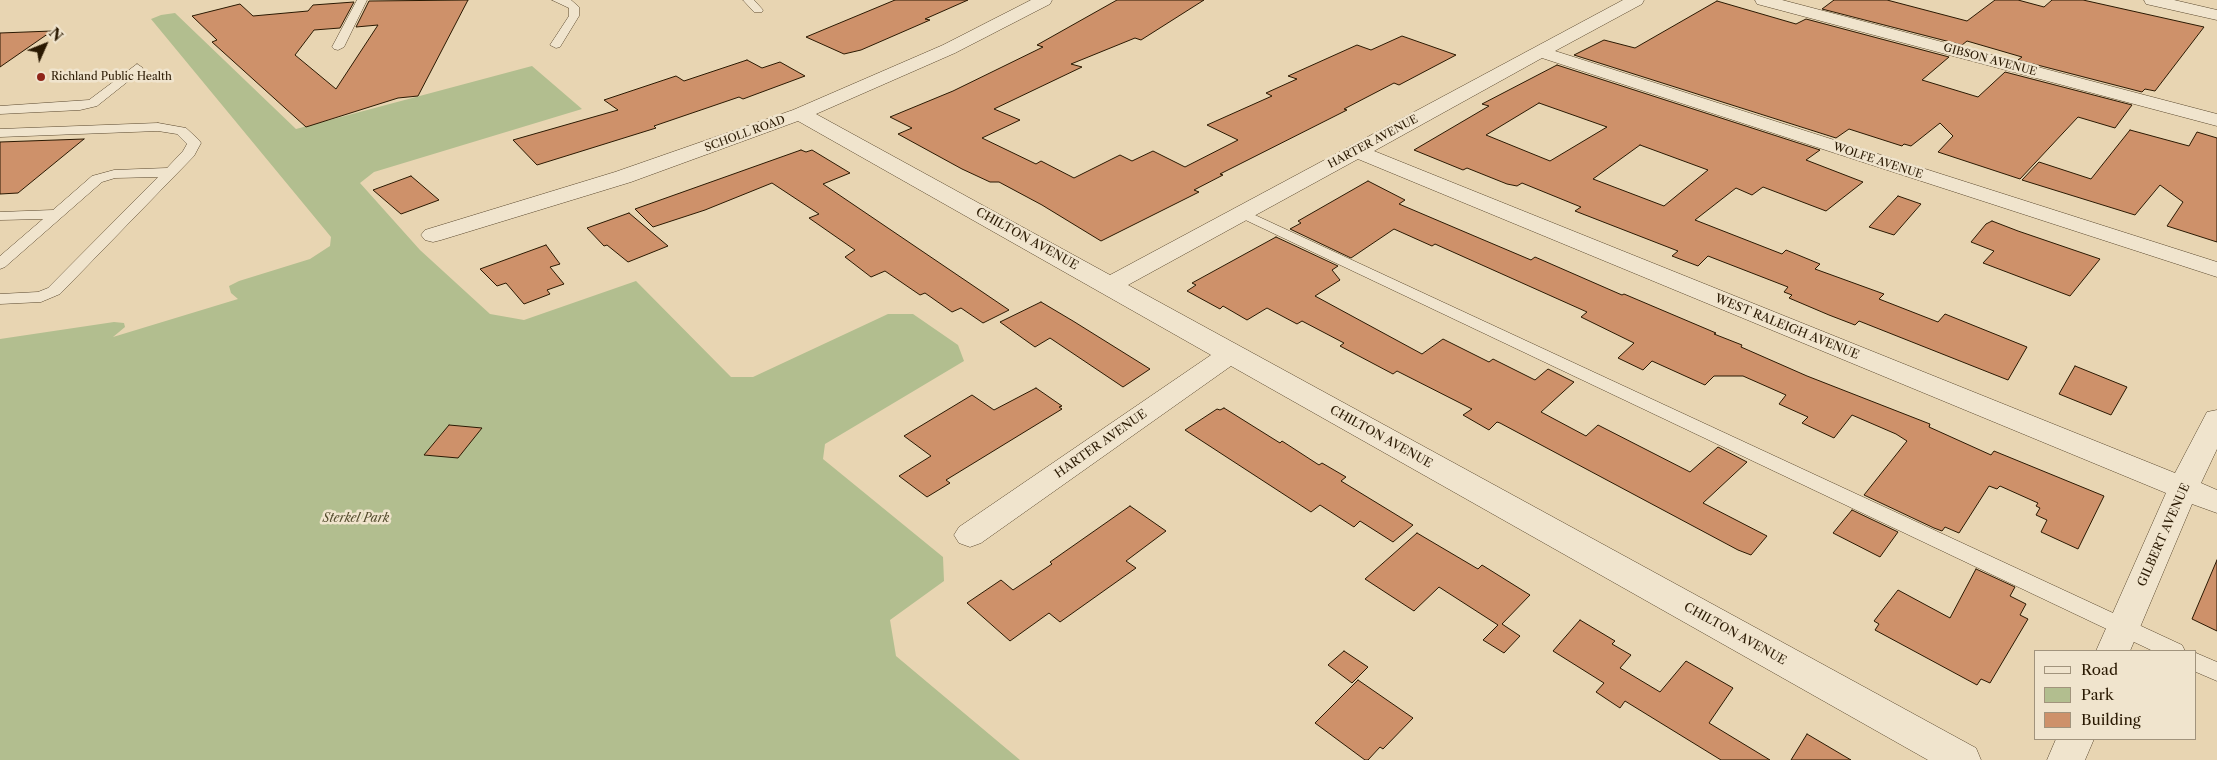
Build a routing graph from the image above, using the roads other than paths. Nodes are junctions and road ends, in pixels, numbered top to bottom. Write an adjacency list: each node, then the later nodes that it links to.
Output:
1 (362, 0): 11 (lane)
2 (557, 0): 10 (lane)
3 (748, 0): 8 (lane)
4 (1044, 0): 15 (street, SCHOLL ROAD)
5 (1636, 0): 12 (street, HARTER AVENUE)
6 (1763, 0): 16 (street, GIBSON AVENUE)
7 (2152, 0): 9 (street)
8 (758, 10)
9 (2217, 15)
10 (556, 45)
11 (338, 47)
12 (1540, 52): 18 (street, HARTER AVENUE); 25 (street, WOLFE AVENUE)
13 (137, 68): 14 (lane)
14 (0, 110)
15 (800, 114): 23 (street, SCHOLL ROAD); 26 (street, CHILTON AVENUE)
16 (2217, 120)
17 (0, 133): 19 (lane)
18 (1356, 151): 20 (street, HARTER AVENUE); 30 (street, WEST RALEIGH AVENUE)
19 (171, 172): 21 (lane); 27 (lane)
20 (1242, 213): 26 (street, HARTER AVENUE); 33 (lane)
21 (58, 214): 22 (lane); 24 (lane)
22 (0, 216)
23 (433, 235)
24 (0, 264)
25 (2217, 270)
26 (1110, 284): 28 (street, CHILTON AVENUE)
27 (0, 299)
28 (1231, 353): 32 (street, HARTER AVENUE); 38 (street, CHILTON AVENUE)
29 (2217, 419): 30 (street, GILBERT AVENUE)
30 (2183, 488): 31 (street, WEST RALEIGH AVENUE); 33 (street, GILBERT AVENUE)
31 (2217, 502)
32 (970, 535)
33 (2118, 639): 34 (lane)
34 (2169, 650)
35 (2197, 662): 36 (lane)
36 (2217, 672)
37 (2075, 740): 39 (street)
38 (1962, 760)
39 (2066, 760)

